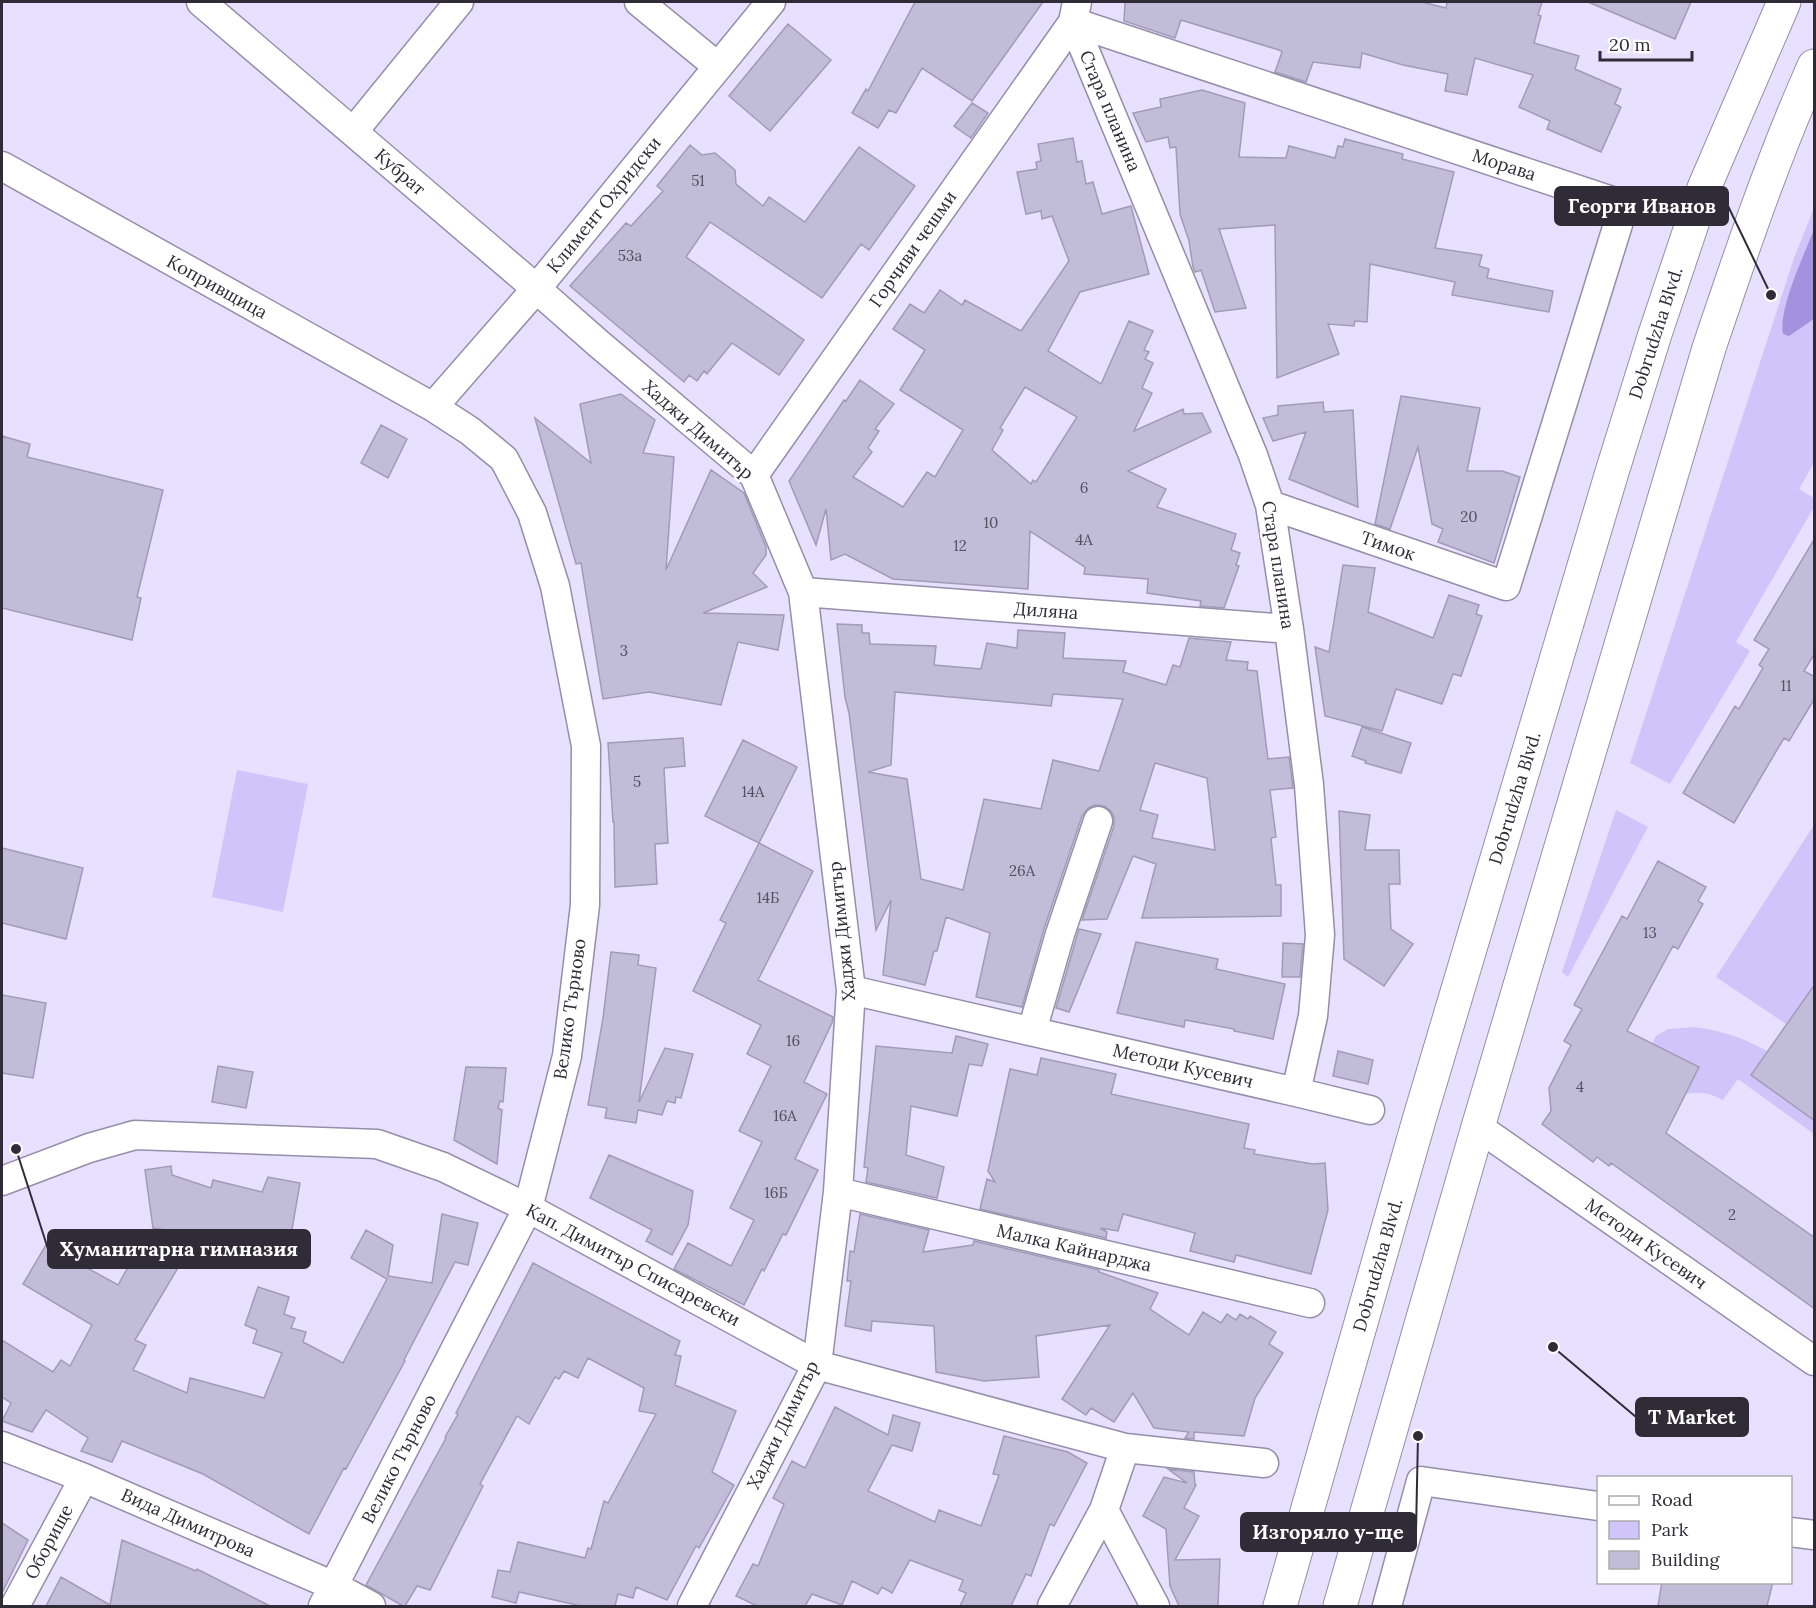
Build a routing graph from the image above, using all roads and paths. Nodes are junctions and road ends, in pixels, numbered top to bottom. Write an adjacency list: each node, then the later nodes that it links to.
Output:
1 (201, 2): 9 (street, Кубрат)
2 (459, 2): 9 (street)
3 (639, 2): 7 (street)
4 (771, 2): 7 (street, Климент Охридски)
5 (1784, 2): 45 (main road, Dobrudzha Blvd.)
6 (1075, 12): 14 (street, Горчиви чешми); 15 (street, Стара планина); 16 (street, Морава)
7 (717, 66): 11 (street, Климент Охридски)
8 (1815, 66): 24 (main road)
9 (353, 132): 11 (street, Кубрат)
10 (2, 166): 13 (street, Копривщица)
11 (536, 289): 12 (street, Кубрат); 13 (street, Климент Охридски)
12 (599, 344): 14 (street, Хаджи Димитър)
13 (434, 406): 27 (street, Велико Търново)
14 (754, 475): 17 (street, Хаджи Димитър)
15 (1270, 505): 16 (street, Тимок); 18 (street, Стара планина)
16 (1506, 586)
17 (803, 592): 18 (street, Диляна); 20 (street, Хаджи Димитър)
18 (1289, 629): 22 (street, Стара планина)
19 (1098, 821): 21 (street)
20 (851, 990): 21 (street, Методи Кусевич); 26 (street, Хаджи Димитър)
21 (1032, 1031): 22 (street, Методи Кусевич)
22 (1296, 1092): 23 (street, Методи Кусевич)
23 (1370, 1110)
24 (1478, 1127): 29 (street, Методи Кусевич); 46 (main road)
25 (2, 1181): 27 (street, Кап. Димитър Списаревски)
26 (838, 1192): 28 (street, Малка Кайнарджа); 30 (street, Хаджи Димитър)
27 (528, 1208): 30 (street, Кап. Димитър Списаревски); 39 (street, Велико Търново)
28 (1310, 1304)
29 (1815, 1361)
30 (816, 1365): 32 (street, Кап. Димитър Списаревски); 42 (street, Хаджи Димитър)
31 (2, 1446): 34 (street, Вида Димитрова)
32 (1125, 1448): 33 (street, Кап. Димитър Списаревски); 36 (street)
33 (1264, 1463)
34 (84, 1478): 39 (street, Вида Димитрова); 40 (street, Оборище)
35 (1597, 1506): 47 (street)
36 (1104, 1510): 43 (street); 44 (street)
37 (1792, 1532): 38 (street)
38 (1815, 1535)
39 (328, 1596): 41 (street, Вида Димитрова)
40 (15, 1606)
41 (371, 1606)
42 (692, 1606)
43 (1052, 1606)
44 (1155, 1606)
45 (1280, 1606)
46 (1340, 1606)
47 (1387, 1606)

